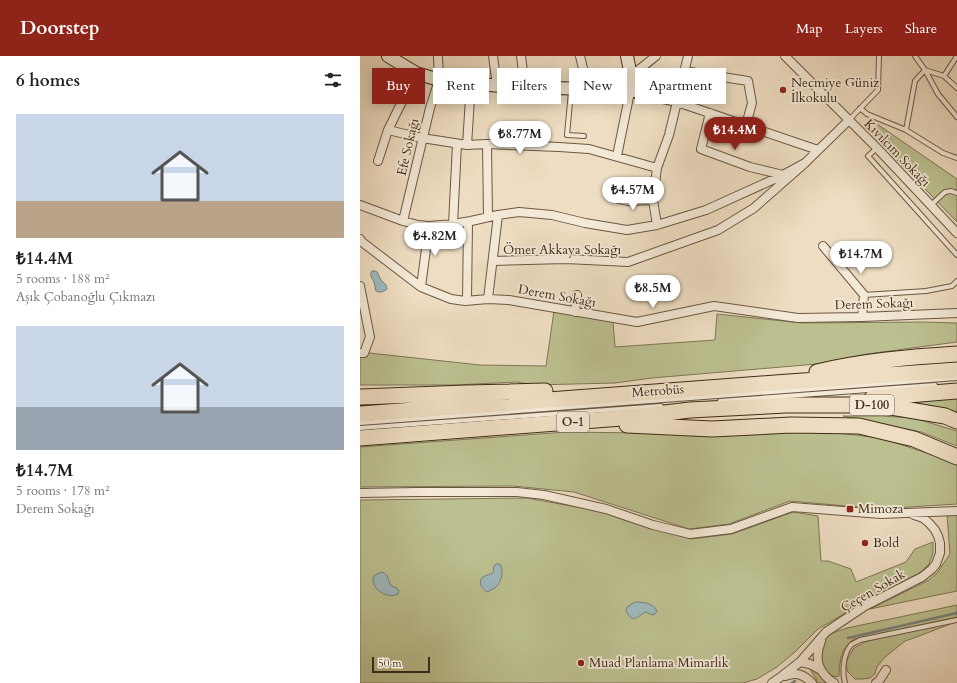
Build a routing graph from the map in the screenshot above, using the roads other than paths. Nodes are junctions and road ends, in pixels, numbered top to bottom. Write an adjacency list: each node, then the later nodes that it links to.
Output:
1 (388, 56): 15 (street)
2 (438, 56): 16 (street)
3 (493, 56): 24 (street)
4 (521, 56): 17 (street)
5 (580, 56): 18 (street)
6 (626, 56): 21 (street)
7 (656, 56): 21 (street)
8 (688, 56): 19 (street)
9 (785, 56): 38 (street, Kıvılcım Sokağı)
10 (879, 56): 35 (lane)
11 (915, 56): 20 (lane)
12 (957, 56): 13 (lane)
13 (953, 62): 14 (lane); 22 (lane)
14 (957, 66)
15 (408, 68)
16 (438, 68)
17 (523, 68)
18 (583, 68)
19 (685, 68)
20 (925, 70): 22 (lane); 37 (lane); 41 (lane)
21 (631, 76): 27 (street)
22 (944, 76): 25 (lane)
23 (726, 78): 39 (street)
24 (497, 80)
25 (957, 88)
26 (627, 92): 27 (street)
27 (630, 92): 28 (street); 49 (street)
28 (635, 93)
29 (433, 99): 43 (street, Efe Sokağı)
30 (401, 104): 40 (street)
31 (470, 104): 46 (street)
32 (570, 104): 42 (lane)
33 (676, 104): 53 (street)
34 (683, 104): 36 (street)
35 (860, 108): 38 (lane); 41 (lane)
36 (710, 113): 39 (street); 54 (street)
37 (957, 117)
38 (849, 120): 47 (street, Kıvılcım Sokağı); 48 (street, Ömer Akkaya Sokağı)
39 (746, 125): 48 (street)
40 (388, 130): 43 (street); 51 (street)
41 (906, 130): 50 (lane)
42 (584, 136)
43 (422, 138): 44 (street); 62 (street, Efe Sokağı)
44 (457, 144): 46 (street); 64 (street)
45 (487, 144): 46 (street); 49 (street); 61 (street)
46 (467, 145)
47 (877, 148): 59 (street, Kıvılcım Sokağı); 70 (lane)
48 (818, 150): 52 (street, Ömer Akkaya Sokağı)
49 (616, 156): 53 (street)
50 (957, 158)
51 (378, 161)
52 (805, 163): 54 (street); 71 (street, Ömer Akkaya Sokağı)
53 (657, 168): 57 (street)
54 (782, 175): 65 (street)
55 (957, 193): 59 (lane)
56 (615, 198): 57 (street)
57 (653, 200): 65 (street)
58 (360, 205): 62 (street)
59 (931, 205): 67 (street, Kıvılcım Sokağı)
60 (498, 215): 61 (street); 65 (street); 71 (street)
61 (488, 217): 63 (street)
62 (403, 221): 66 (street)
63 (468, 222): 64 (street); 78 (street)
64 (453, 224): 66 (street)
65 (657, 225)
66 (429, 226): 74 (street)
67 (957, 233)
68 (360, 239): 74 (street, Derem Sokağı)
69 (823, 246): 76 (street)
70 (957, 255)
71 (492, 261): 77 (street)
72 (957, 281): 76 (lane)
73 (360, 286): 82 (street)
74 (422, 287): 78 (street, Derem Sokağı)
75 (577, 295): 79 (street)
76 (864, 295): 81 (street)
77 (488, 299): 78 (street, Derem Sokağı); 79 (street, Derem Sokağı)
78 (467, 300)
79 (575, 312): 81 (street, Derem Sokağı)
80 (957, 313): 81 (street, Derem Sokağı)
81 (862, 317)
82 (360, 353)
83 (957, 354): 88 (highway)
84 (957, 367): 86 (highway)
85 (957, 370): 86 (highway, O-1)
86 (939, 378): 88 (highway, O-1); 94 (lane)
87 (957, 378): 100 (lane, Metrobüs)
88 (775, 382): 91 (highway, O-1)
89 (957, 391): 96 (highway, O-1)
90 (360, 394): 92 (highway)
91 (613, 395): 92 (highway); 97 (highway, O-1)
92 (400, 396): 93 (highway)
93 (360, 397)
94 (718, 401)
95 (670, 405): 101 (lane, Metrobüs)
96 (786, 405): 98 (highway, D-100); 99 (highway, O-1)
97 (360, 414)
98 (957, 421)
99 (566, 422): 102 (highway, O-1); 103 (highway)
100 (360, 423)
101 (360, 428)
102 (360, 438)
103 (914, 439): 104 (highway); 105 (highway)
104 (957, 453)
105 (957, 457)
106 (360, 493): 109 (street)
107 (957, 511): 108 (street)
108 (939, 512): 109 (street); 110 (street)
109 (909, 513): 110 (street)
110 (932, 526): 112 (street, Çeçen Sokak)
111 (957, 620): 119 (lane)
112 (826, 632): 113 (street, Çeçen Sokak); 114 (street)
113 (800, 662): 114 (street); 115 (street, Çeçen Sokak); 116 (street)
114 (822, 670): 118 (street)
115 (782, 676): 116 (street); 117 (street, Çeçen Sokak)
116 (809, 680)
117 (772, 683)
118 (834, 683)
119 (845, 683)
120 (876, 683): 121 (street)
121 (882, 683)

